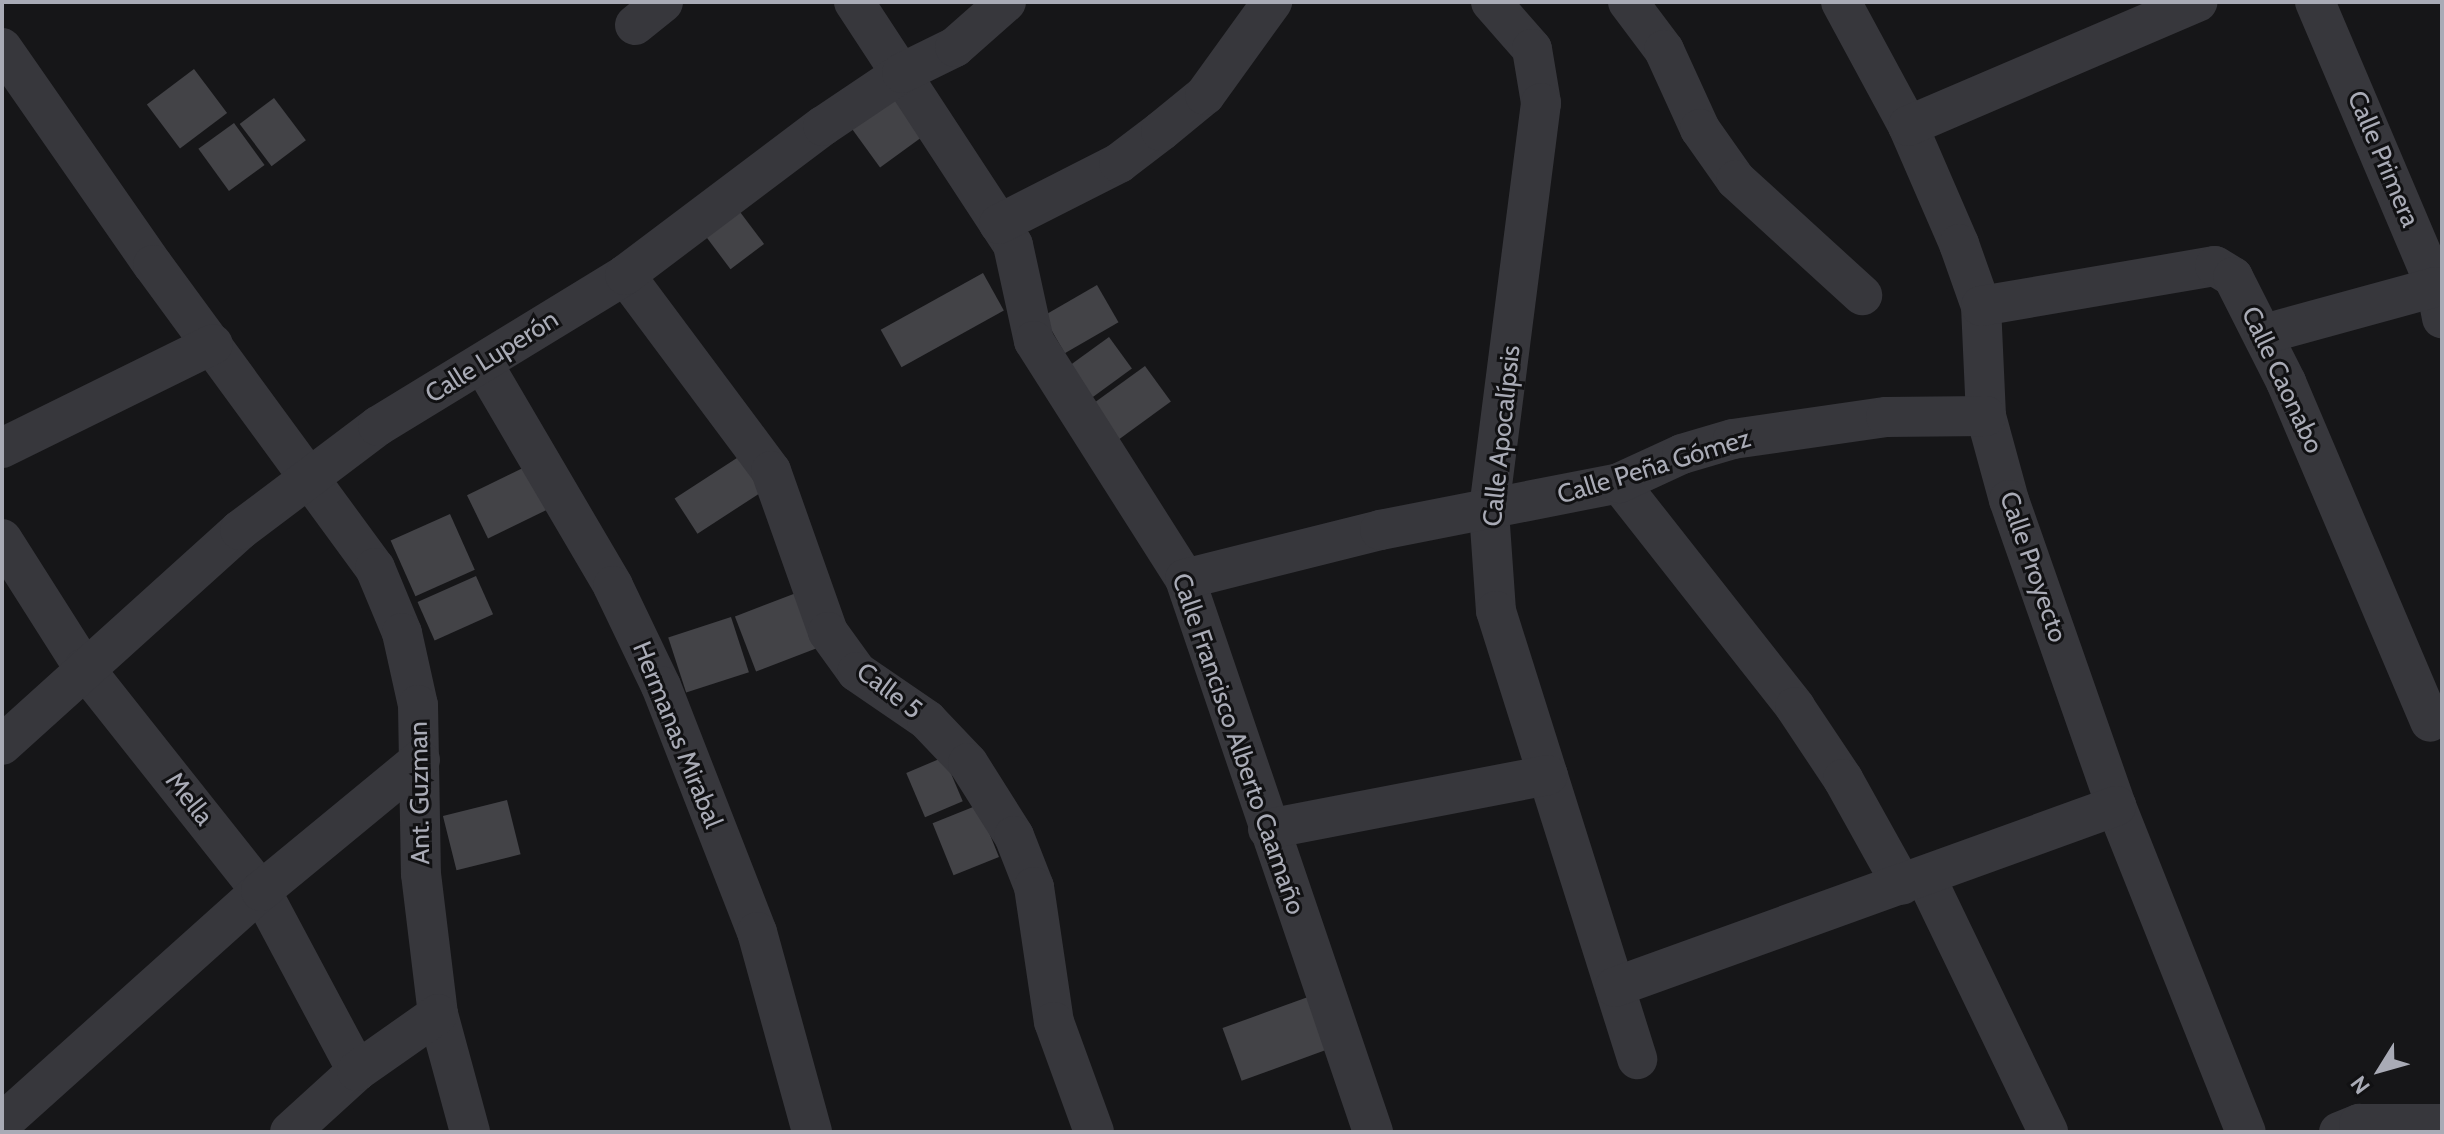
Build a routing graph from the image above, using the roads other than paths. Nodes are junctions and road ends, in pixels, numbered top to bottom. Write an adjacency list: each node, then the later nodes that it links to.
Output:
1 (854, 2): 10 (street, Calle Francisco Alberto Caamaño)
2 (1006, 2): 10 (street, Calle Luperón)
3 (1272, 2): 12 (street)
4 (1491, 2): 24 (street, Calle Apocalípsis)
5 (1628, 2): 14 (street)
6 (1841, 2): 11 (street, Calle Proyecto)
7 (2198, 2): 11 (street)
8 (2315, 2): 15 (street, Calle Primera)
9 (2, 48): 18 (street, Ant. Guzman)
10 (902, 73): 12 (street, Calle Francisco Alberto Caamaño); 13 (street, Calle Luperón)
11 (1908, 126): 16 (street, Calle Proyecto)
12 (999, 224): 26 (street, Calle Francisco Alberto Caamaño)
13 (625, 275): 19 (street, Calle Luperón); 45 (street, Calle 5)
14 (1862, 295)
15 (2439, 302): 17 (street)
16 (1981, 306): 17 (street, Calle Caonabo); 20 (street, Calle Proyecto)
17 (2264, 334): 28 (street, Calle Caonabo)
18 (213, 344): 21 (street); 22 (street, Ant. Guzman)
19 (483, 364): 22 (street, Calle Luperón); 44 (street, Hermanas Mirabal)
20 (1986, 416): 23 (street, Calle Peña Gómez); 32 (street, Calle Proyecto)
21 (2, 448)
22 (310, 478): 27 (street, Calle Luperón); 30 (street, Ant. Guzman)
23 (1619, 483): 24 (street, Calle Peña Gómez); 34 (street)
24 (1489, 511): 26 (street, Calle Peña Gómez); 31 (street, Calle Apocalípsis)
25 (2, 539): 27 (street, Mella)
26 (1185, 579): 33 (street, Calle Francisco Alberto Caamaño)
27 (84, 668): 29 (street, Calle Luperón); 35 (street, Mella)
28 (2430, 722)
29 (2, 745)
30 (420, 760): 35 (street); 37 (street, Ant. Guzman)
31 (1548, 775): 33 (street); 36 (street, Calle Apocalípsis)
32 (2116, 806): 34 (street); 48 (street, Calle Proyecto)
33 (1268, 829): 46 (street, Calle Francisco Alberto Caamaño)
34 (1914, 881): 36 (street); 47 (street)
35 (261, 891): 39 (street, Mella); 40 (street)
36 (1615, 987): 38 (street, Calle Apocalípsis)
37 (438, 1014): 39 (street); 43 (street, Ant. Guzman)
38 (1637, 1059)
39 (357, 1071): 42 (street)
40 (2, 1123)
41 (2442, 1124): 49 (street)
42 (290, 1132)
43 (470, 1132)
44 (812, 1132)
45 (1094, 1132)
46 (1373, 1132)
47 (2048, 1132)
48 (2246, 1132)
49 (2339, 1132)

